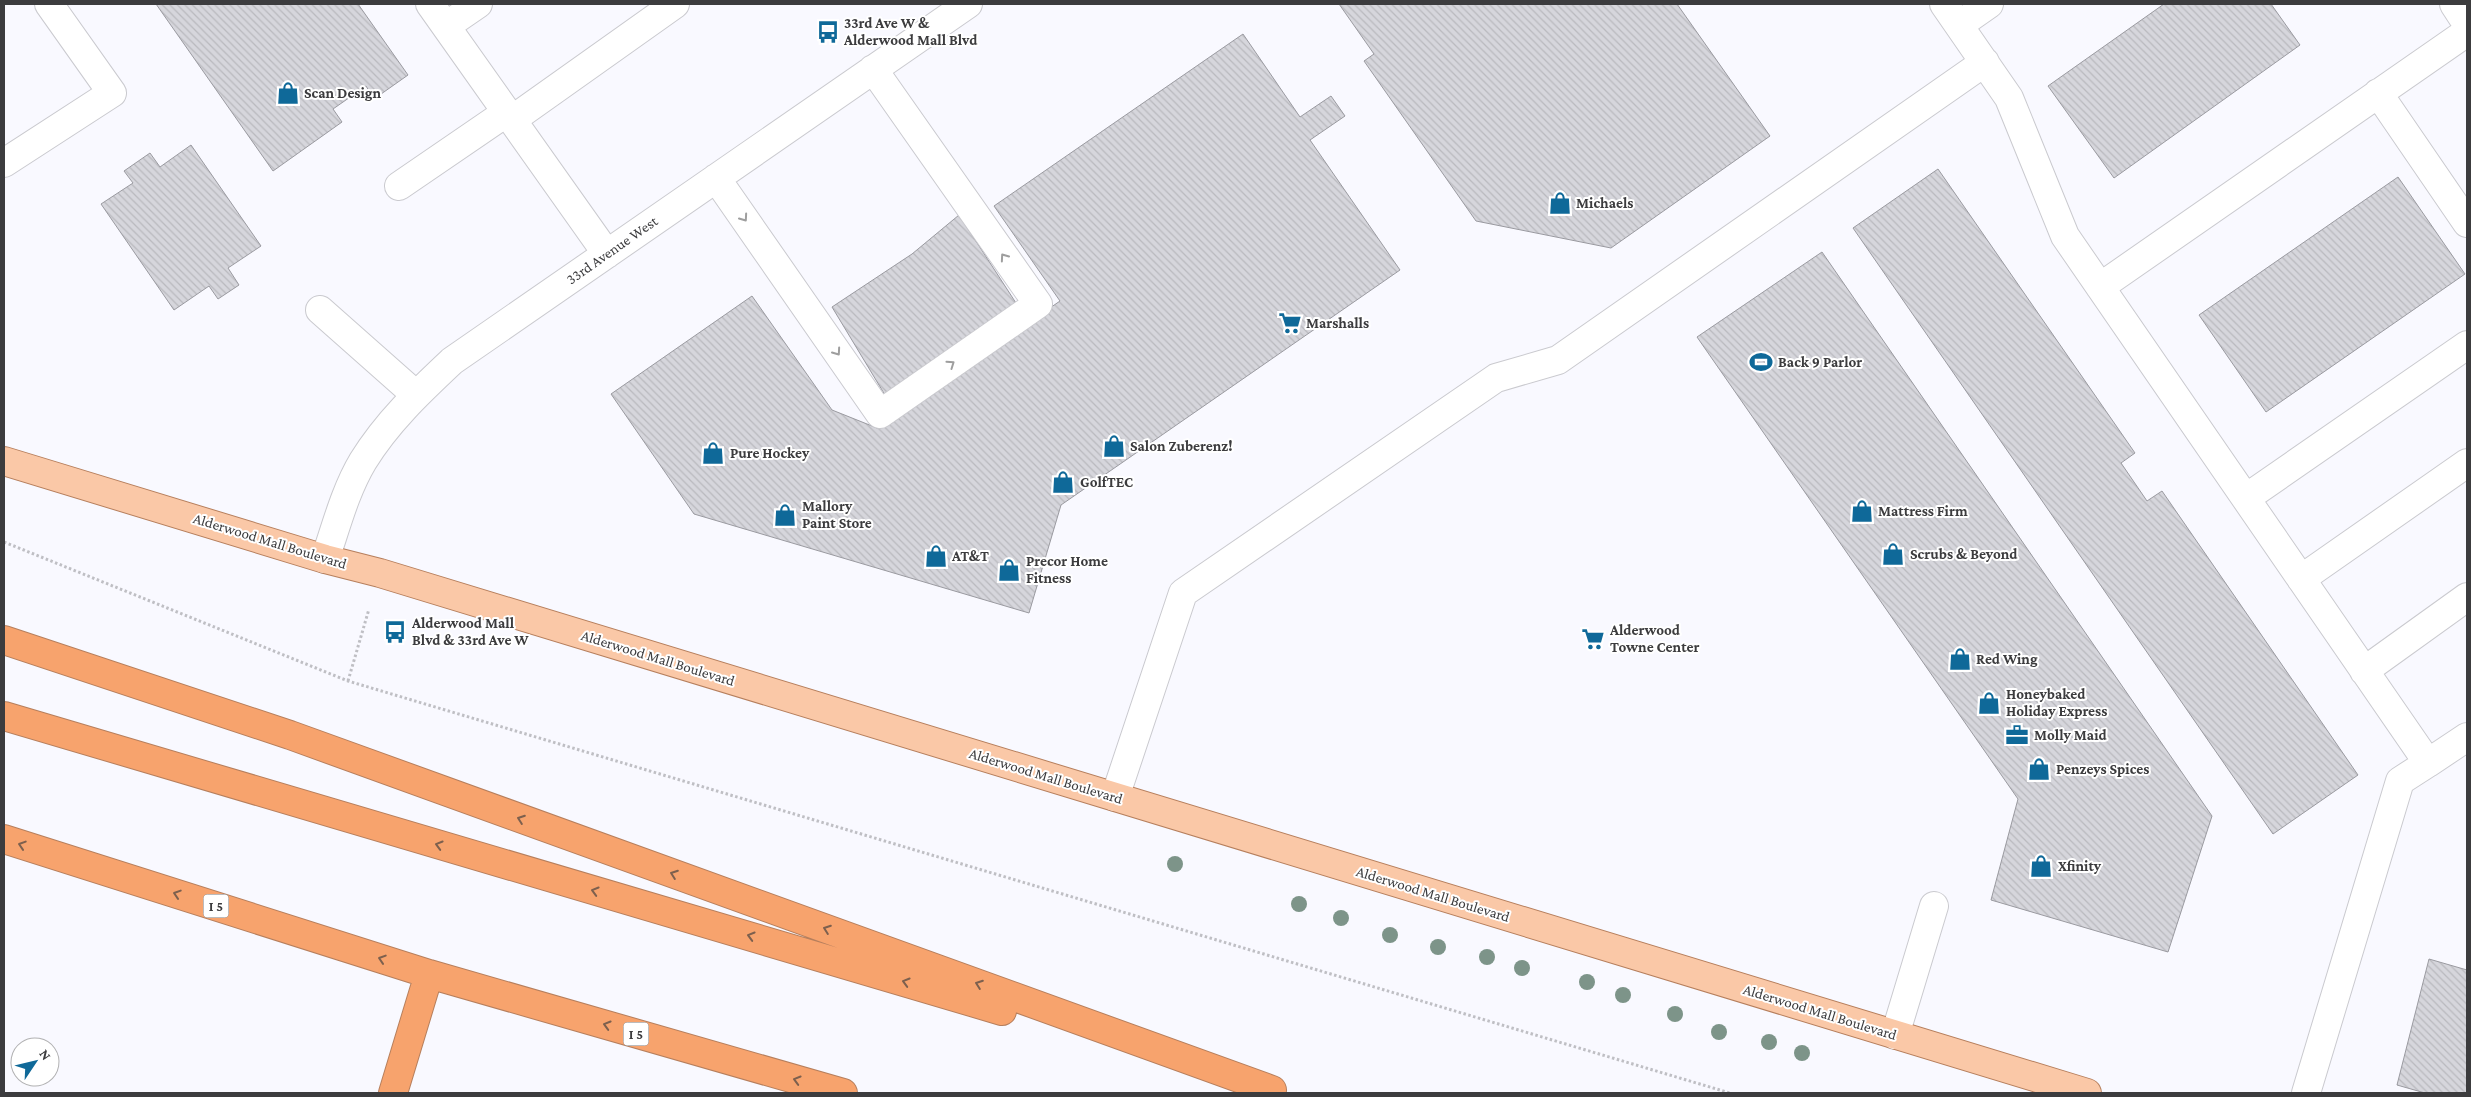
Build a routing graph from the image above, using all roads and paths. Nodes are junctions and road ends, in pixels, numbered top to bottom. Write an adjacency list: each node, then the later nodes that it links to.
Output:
1 (50, 4): 16 (street)
2 (430, 4): 10 (street)
3 (478, 4): 10 (street)
4 (675, 4): 15 (street)
5 (968, 4): 13 (street, 33rd Avenue West)
6 (1988, 4): 8 (street)
7 (2454, 4): 9 (street)
8 (1952, 14): 12 (street)
9 (2467, 24)
10 (446, 26): 15 (street)
11 (2467, 32): 14 (street)
12 (1985, 62): 21 (street); 39 (street)
13 (873, 69): 17 (street, 33rd Avenue West); 17 (street, one-way to 13)
14 (2378, 93): 19 (street); 21 (street)
15 (510, 115): 18 (street); 20 (street)
16 (4, 163)
17 (716, 178): 20 (street, 33rd Avenue West)
18 (399, 186)
19 (2467, 223)
20 (606, 254): 24 (street, 33rd Avenue West)
21 (2100, 287): 27 (street)
22 (320, 310): 24 (street)
23 (2467, 345): 27 (street)
24 (416, 395): 29 (street, 33rd Avenue West)
25 (4, 461): 29 (main road, Alderwood Mall Boulevard)
26 (2467, 463): 30 (street)
27 (2246, 498): 30 (street)
28 (4, 542): 35 (path)
29 (326, 559): 39 (main road, Alderwood Mall Boulevard)
30 (2301, 579): 34 (street)
31 (2467, 598): 34 (street)
32 (369, 609): 35 (path)
33 (4, 640): 44 (highway, one-way to 33)
34 (2364, 671): 38 (street)
35 (348, 681): 47 (path)
36 (4, 716): 44 (highway, one-way to 36)
37 (2467, 737): 38 (street)
38 (2428, 763): 49 (street)
39 (1115, 797): 43 (main road, Alderwood Mall Boulevard)
40 (4, 839): 42 (highway, I 5, one-way to 40)
41 (1934, 906): 43 (street)
42 (429, 974): 45 (highway); 46 (highway, I 5, one-way to 42)
43 (1895, 1035): 48 (main road, Alderwood Mall Boulevard)
44 (1277, 1092)
45 (393, 1093)
46 (844, 1093)
47 (1730, 1093)
48 (2087, 1093)
49 (2306, 1093)

